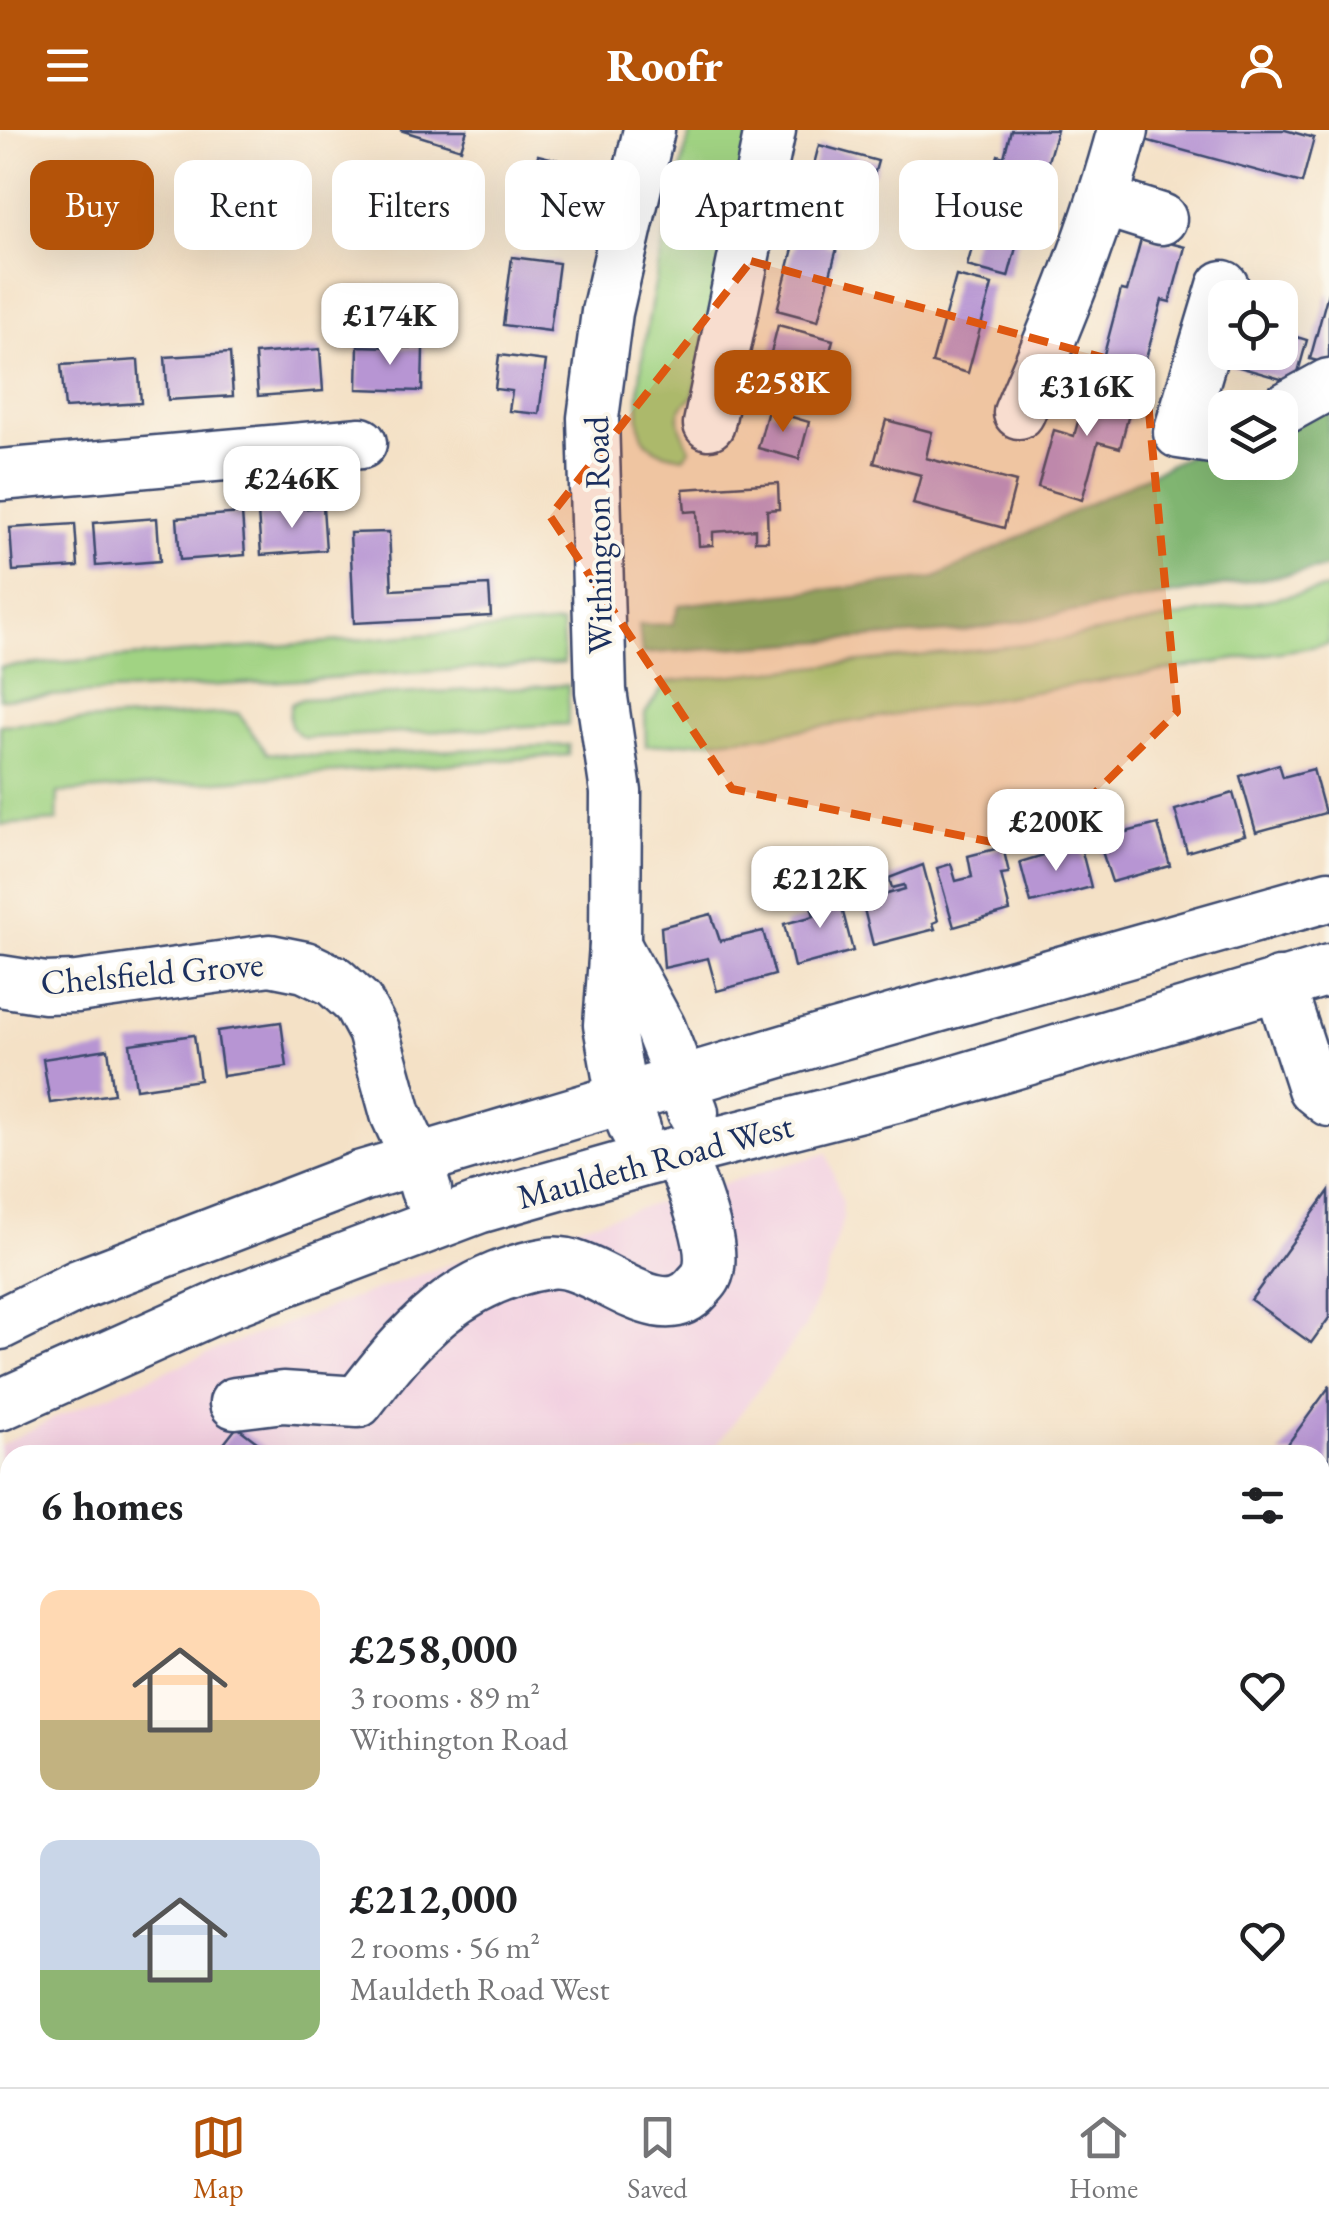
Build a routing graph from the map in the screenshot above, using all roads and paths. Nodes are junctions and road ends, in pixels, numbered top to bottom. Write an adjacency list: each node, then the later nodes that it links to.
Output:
1 (649, 130): 15 (street, Withington Road)
2 (770, 130): 10 (street)
3 (1123, 130): 4 (street)
4 (1104, 201): 5 (street); 9 (street)
5 (1160, 218)
6 (1208, 336): 11 (street)
7 (1329, 384): 8 (street)
8 (1298, 401)
9 (1019, 413)
10 (710, 424)
11 (1208, 437)
12 (361, 443): 13 (street)
13 (0, 475)
14 (1329, 896): 19 (street, Mauldeth Road West)
15 (615, 945): 19 (street, Withington Road); 20 (street, Withington Road)
16 (1329, 970): 18 (street, Mauldeth Road West)
17 (0, 981): 23 (street, Chelsfield Grove)
18 (1279, 983): 21 (street); 22 (street, Mauldeth Road West)
19 (680, 1081): 20 (street, Mauldeth Road West); 22 (street, Withington Road)
20 (622, 1099): 22 (street, Withington Road); 23 (street, Mauldeth Road West)
21 (1329, 1101)
22 (678, 1152): 24 (street, Mauldeth Road West); 26 (street)
23 (417, 1160): 24 (street, Chelsfield Grove); 25 (street, Mauldeth Road West)
24 (436, 1224): 27 (street, Mauldeth Road West)
25 (0, 1324)
26 (234, 1402)
27 (0, 1405)

